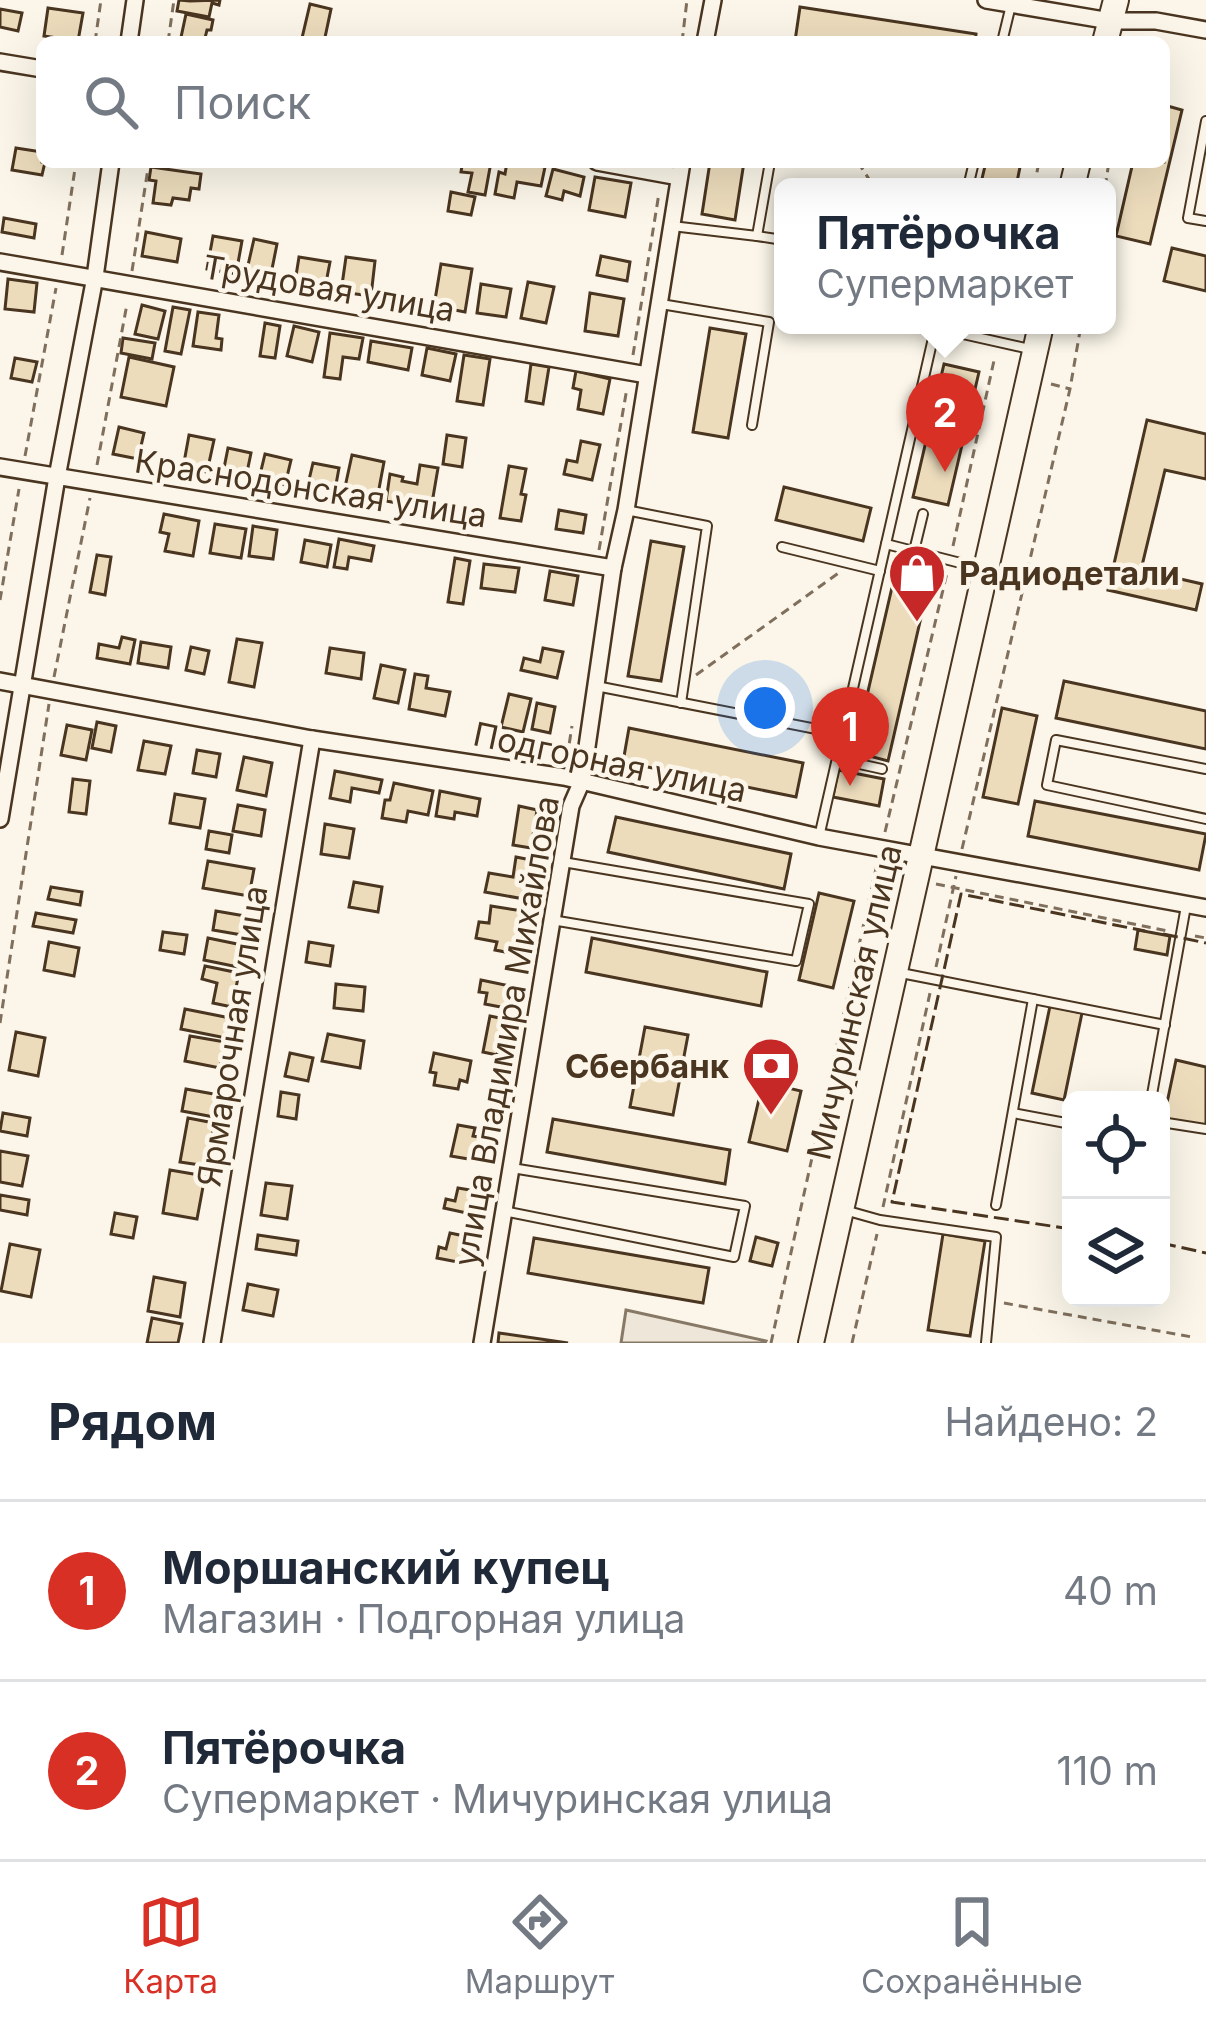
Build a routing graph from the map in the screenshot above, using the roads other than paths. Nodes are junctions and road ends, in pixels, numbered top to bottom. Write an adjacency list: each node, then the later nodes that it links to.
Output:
1 (136, 0): 7 (street)
2 (713, 0): 8 (street)
3 (986, 0): 4 (street)
4 (1012, 4): 5 (street); 9 (lane)
5 (1110, 21): 6 (street)
6 (1206, 30)
7 (130, 36)
8 (706, 36)
9 (1004, 36)
10 (0, 62): 11 (street)
11 (36, 68)
12 (1206, 121): 17 (lane)
13 (111, 168): 22 (street)
14 (630, 168): 16 (street)
15 (769, 168): 19 (lane)
16 (681, 170): 18 (street, улица Владимира Михайлова)
17 (1206, 221)
18 (672, 226): 19 (lane); 23 (street, улица Владимира Михайлова)
19 (757, 236): 20 (lane)
20 (774, 238)
21 (0, 262): 22 (street, Трудовая улица)
22 (95, 277): 28 (street, Трудовая улица); 31 (street)
23 (659, 304): 28 (street, улица Владимира Михайлова); 29 (lane)
24 (934, 334): 34 (lane)
25 (969, 334): 27 (lane)
26 (1039, 334): 27 (main road, Мичуринская улица)
27 (1035, 350): 38 (main road, Мичуринская улица)
28 (639, 373): 32 (street, улица Владимира Михайлова)
29 (752, 425)
30 (0, 467): 31 (street, Краснодонская улица)
31 (57, 477): 37 (street, Краснодонская улица); 41 (street)
32 (626, 510): 37 (street, улица Владимира Михайлова); 43 (lane)
33 (923, 514): 36 (lane)
34 (886, 544): 36 (lane); 39 (lane)
35 (782, 548): 39 (lane)
36 (914, 551): 38 (lane)
37 (605, 567): 42 (street, улица Владимира Михайлова)
38 (987, 569): 54 (main road, Мичуринская улица)
39 (880, 572): 44 (lane)
40 (0, 680): 41 (street, Подгорная улица)
41 (23, 684): 45 (street, Подгорная улица); 50 (street)
42 (596, 686): 43 (lane); 49 (street, улица Владимира Михайлова)
43 (681, 703): 44 (lane)
44 (842, 734): 46 (lane)
45 (312, 739): 49 (street, Подгорная улица); 70 (street, Ярмарочная улица)
46 (837, 759): 47 (lane); 52 (lane)
47 (881, 769)
48 (1206, 769): 51 (lane)
49 (582, 781): 52 (street, Подгорная улица); 53 (street, улица Владимира Михайлова)
50 (0, 819)
51 (1206, 819)
52 (818, 837): 54 (street, Подгорная улица)
53 (562, 861): 57 (street, улица Владимира Михайлова); 57 (lane)
54 (918, 868): 55 (street, Подгорная улица); 58 (main road, Мичуринская улица)
55 (1186, 904): 56 (street, Подгорная улица); 60 (lane)
56 (1206, 908)
57 (552, 920): 66 (street, улица Владимира Михайлова)
58 (895, 972): 59 (lane); 68 (main road, Мичуринская улица)
59 (1033, 999): 60 (lane); 62 (lane)
60 (1165, 1024): 61 (lane)
61 (1153, 1091)
62 (1012, 1113): 63 (lane); 67 (lane)
63 (1062, 1122)
64 (1170, 1123): 65 (lane)
65 (1206, 1129)
66 (510, 1168): 69 (street, улица Владимира Михайлова); 69 (lane)
67 (996, 1204)
68 (841, 1209): 72 (main road, Мичуринская улица); 73 (lane)
69 (504, 1211): 71 (street, улица Владимира Михайлова)
70 (212, 1343)
71 (482, 1343)
72 (811, 1343)
73 (986, 1343)

